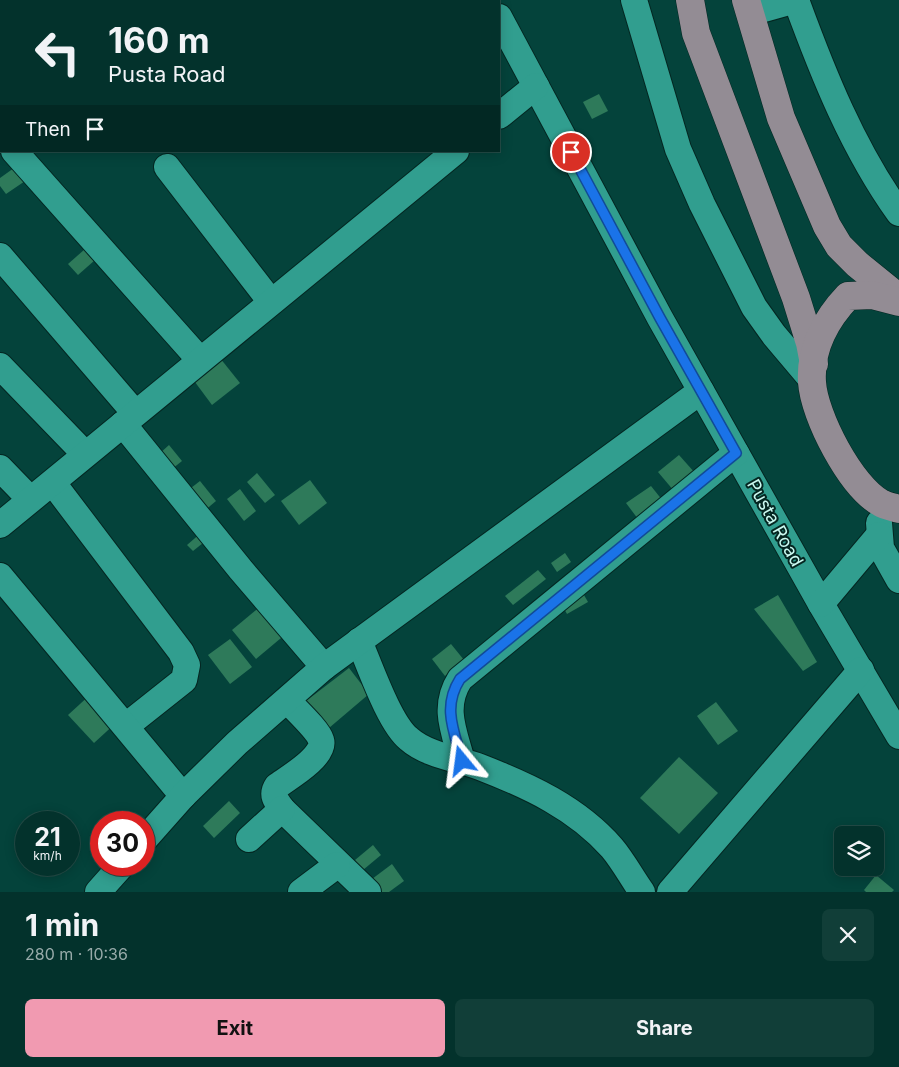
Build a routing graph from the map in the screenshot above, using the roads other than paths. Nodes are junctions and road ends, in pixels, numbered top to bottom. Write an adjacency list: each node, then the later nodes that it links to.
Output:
1 (634, 0): 17 (street)
2 (690, 0): 17 (main road)
3 (748, 6): 10 (street); 12 (main road)
4 (500, 19): 5 (street, Pusta Road)
5 (536, 86): 6 (street); 18 (street, Pusta Road)
6 (500, 115)
7 (15, 152): 15 (street)
8 (455, 152): 13 (street)
9 (167, 167): 13 (street)
10 (899, 213)
11 (0, 256): 19 (street)
12 (899, 298)
13 (271, 302): 15 (street)
14 (899, 302): 17 (main road)
15 (200, 360): 19 (street)
16 (0, 366): 21 (street)
17 (813, 372): 25 (main road)
18 (701, 391): 20 (street, Pusta Road); 31 (street)
19 (129, 419): 21 (street); 32 (street)
20 (736, 453): 30 (street, Pusta Road); 37 (street)
21 (85, 454): 23 (street)
22 (0, 468): 24 (street)
23 (53, 482): 24 (street); 35 (street)
24 (30, 499): 26 (street)
25 (890, 506): 27 (street)
26 (0, 525)
27 (879, 536): 29 (street); 30 (street)
28 (0, 576): 35 (street)
29 (899, 580)
30 (821, 604): 33 (street, Pusta Road)
31 (359, 641): 32 (street); 37 (street)
32 (324, 667): 34 (street)
33 (860, 670): 36 (street, Pusta Road); 48 (street)
34 (288, 701): 38 (street); 39 (street)
35 (126, 726): 38 (street)
36 (899, 736)
37 (462, 761): 47 (street)
38 (183, 796): 40 (street)
39 (282, 809): 41 (street); 42 (street)
40 (155, 828)
41 (249, 839)
42 (338, 865): 45 (street); 46 (street)
43 (112, 876): 44 (street)
44 (98, 892)
45 (301, 892)
46 (368, 892)
47 (642, 892)
48 (670, 892)

